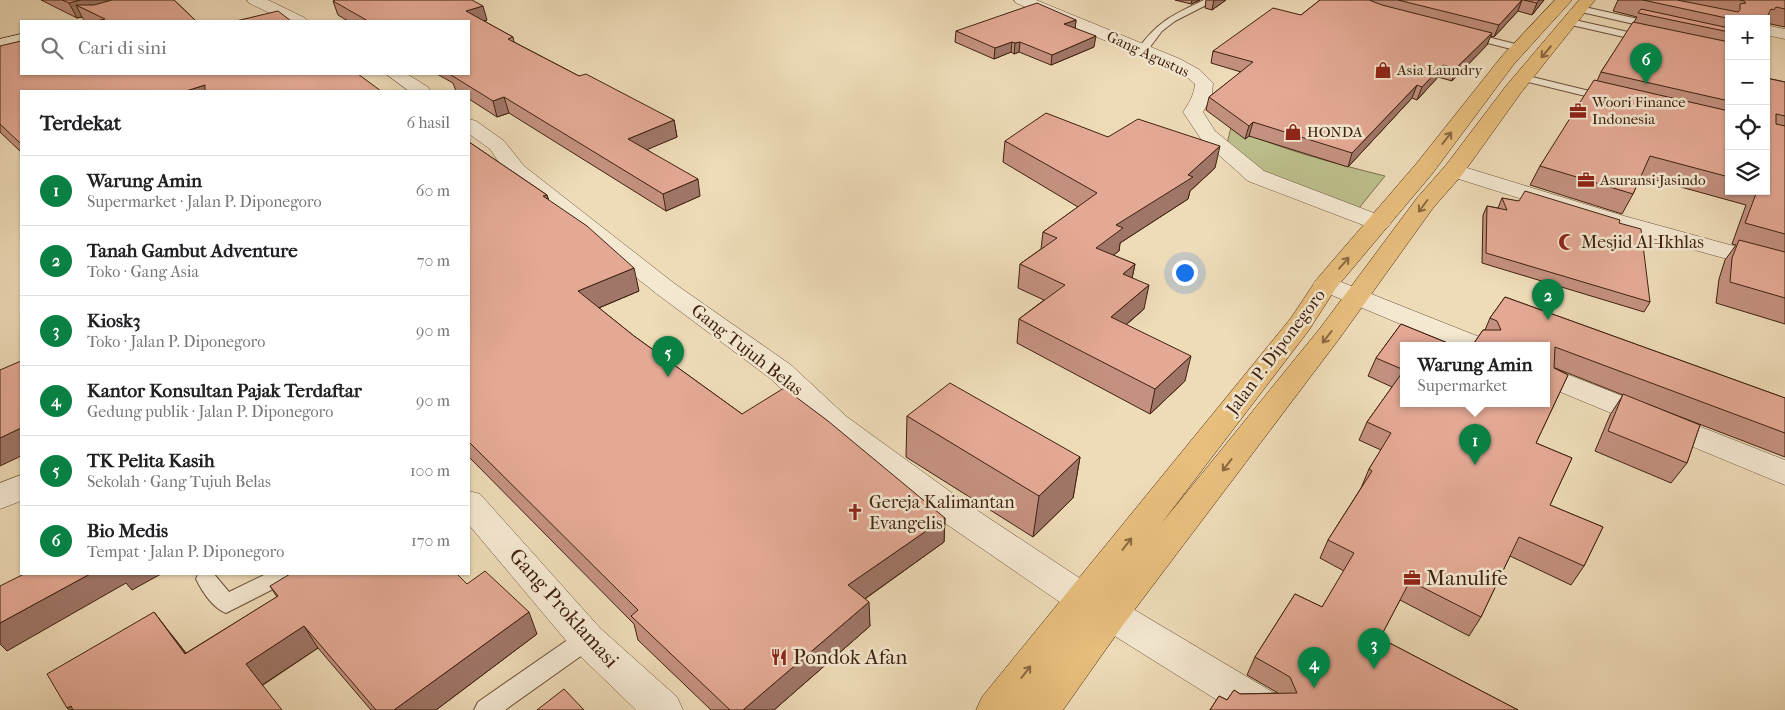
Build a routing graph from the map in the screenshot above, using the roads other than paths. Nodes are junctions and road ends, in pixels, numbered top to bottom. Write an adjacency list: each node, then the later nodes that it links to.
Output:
1 (255, 0): 5 (street)
2 (1022, 0): 14 (street, Gang Agustus)
3 (1211, 0): 14 (lane)
4 (1575, 8): 6 (lane); 11 (lane); 13 (main road, Jalan P. Diponegoro); 16 (main road, Jalan P. Diponegoro, one-way to 16)
5 (297, 20)
6 (1665, 28)
7 (1770, 31): 9 (street)
8 (1456, 32): 13 (lane)
9 (1785, 34)
10 (20, 38): 12 (street)
11 (1655, 41)
12 (0, 44)
13 (1519, 48): 21 (main road, Jalan P. Diponegoro, one-way to 13)
14 (1142, 49): 21 (street, Gang Agustus)
15 (397, 75): 17 (street)
16 (1524, 78): 18 (lane); 20 (main road, Jalan P. Diponegoro)
17 (419, 90)
18 (1614, 100)
19 (470, 126): 33 (street, Gang Tujuh Belas)
20 (1454, 170): 22 (street); 24 (main road, Jalan P. Diponegoro, one-way to 24)
21 (1379, 223): 23 (main road, Jalan P. Diponegoro, one-way to 21)
22 (1785, 268)
23 (1326, 284): 24 (street); 33 (main road, Jalan P. Diponegoro, one-way to 23)
24 (1357, 297): 25 (street); 33 (main road, Jalan P. Diponegoro, one-way to 33)
25 (1467, 342)
26 (1550, 377): 27 (street)
27 (1785, 473)
28 (20, 487): 29 (street)
29 (0, 497)
30 (470, 504): 34 (street, Gang Proklamasi)
31 (282, 575): 32 (lane)
32 (206, 580)
33 (1097, 607): 37 (main road, Jalan P. Diponegoro, one-way to 33); 38 (main road, Jalan P. Diponegoro); 39 (street, Gang Tujuh Belas)
34 (586, 639): 35 (lane); 36 (street, Gang Proklamasi)
35 (486, 710)
36 (663, 710)
37 (996, 710)
38 (1040, 710)
39 (1267, 710)

